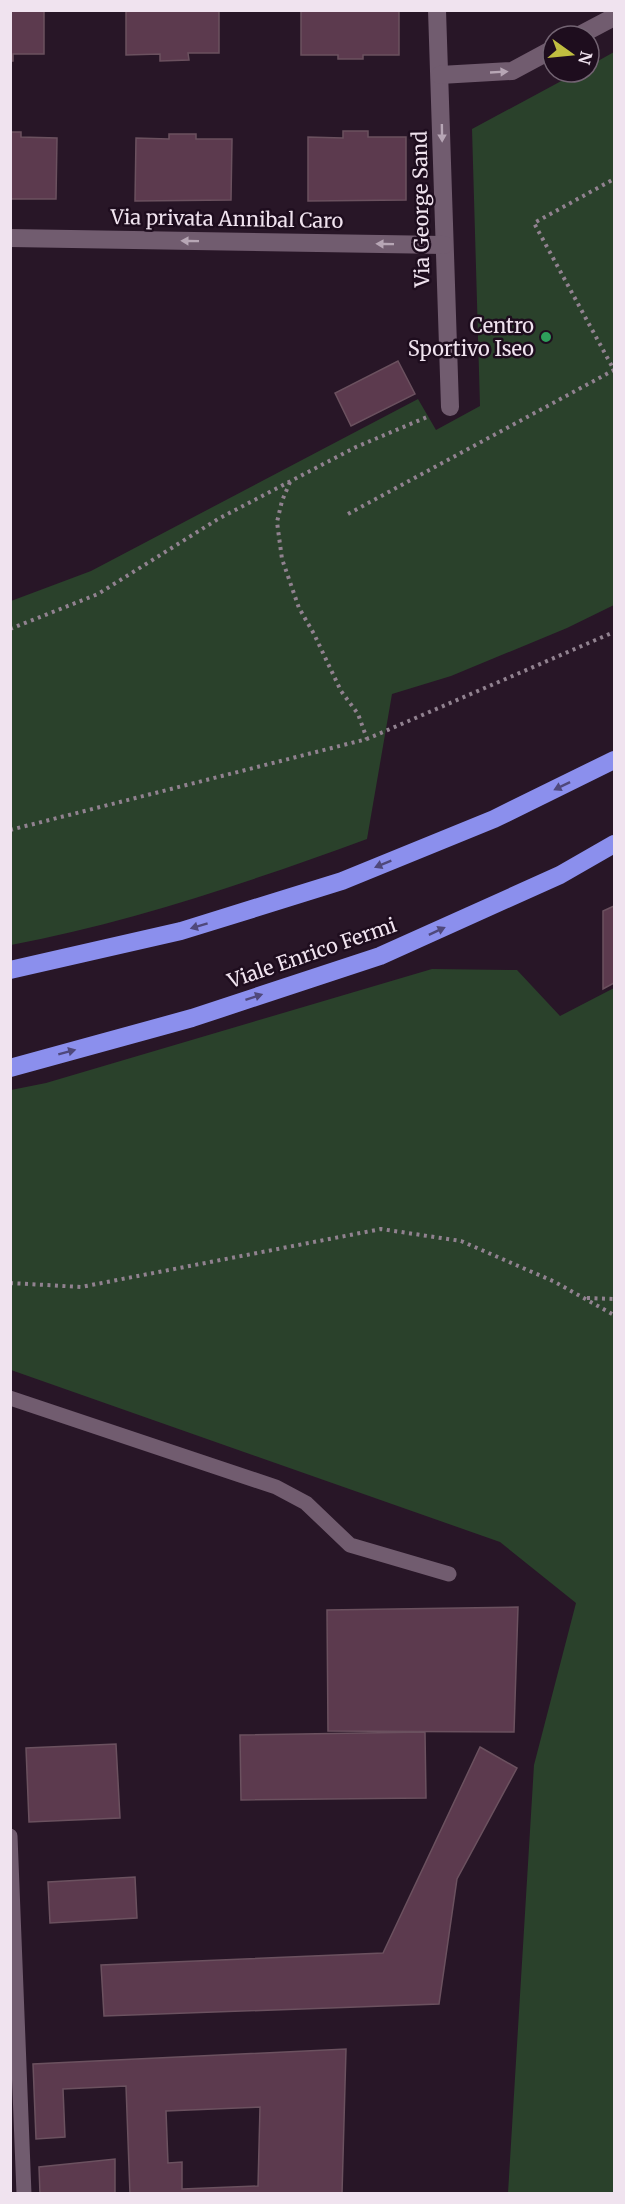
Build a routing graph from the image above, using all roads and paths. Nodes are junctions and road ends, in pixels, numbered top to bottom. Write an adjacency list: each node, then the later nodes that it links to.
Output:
1 (437, 10): 5 (street, Via George Sand)
2 (615, 17): 3 (street)
3 (601, 24)
4 (541, 55): 5 (street, one-way to 4)
5 (440, 75): 8 (street, Via George Sand, one-way to 8)
6 (615, 179): 11 (path)
7 (10, 238): 8 (street, Via privata Annibal Caro, one-way to 7)
8 (444, 245): 9 (street, Via George Sand)
9 (450, 407): 10 (path)
10 (290, 482): 12 (path); 14 (path)
11 (348, 514)
12 (10, 629)
13 (615, 632): 14 (path)
14 (367, 740): 16 (path)
15 (615, 760): 18 (highway, one-way to 18)
16 (10, 830)
17 (615, 843): 19 (highway, Viale Enrico Fermi, one-way to 17)
18 (10, 970)
19 (10, 1068)
20 (10, 1283): 21 (path)
21 (583, 1297): 22 (path); 23 (path)
22 (615, 1299)
23 (615, 1315)
24 (10, 1398): 25 (lane)
25 (449, 1574)
26 (10, 1836): 27 (lane)
27 (24, 2193)

